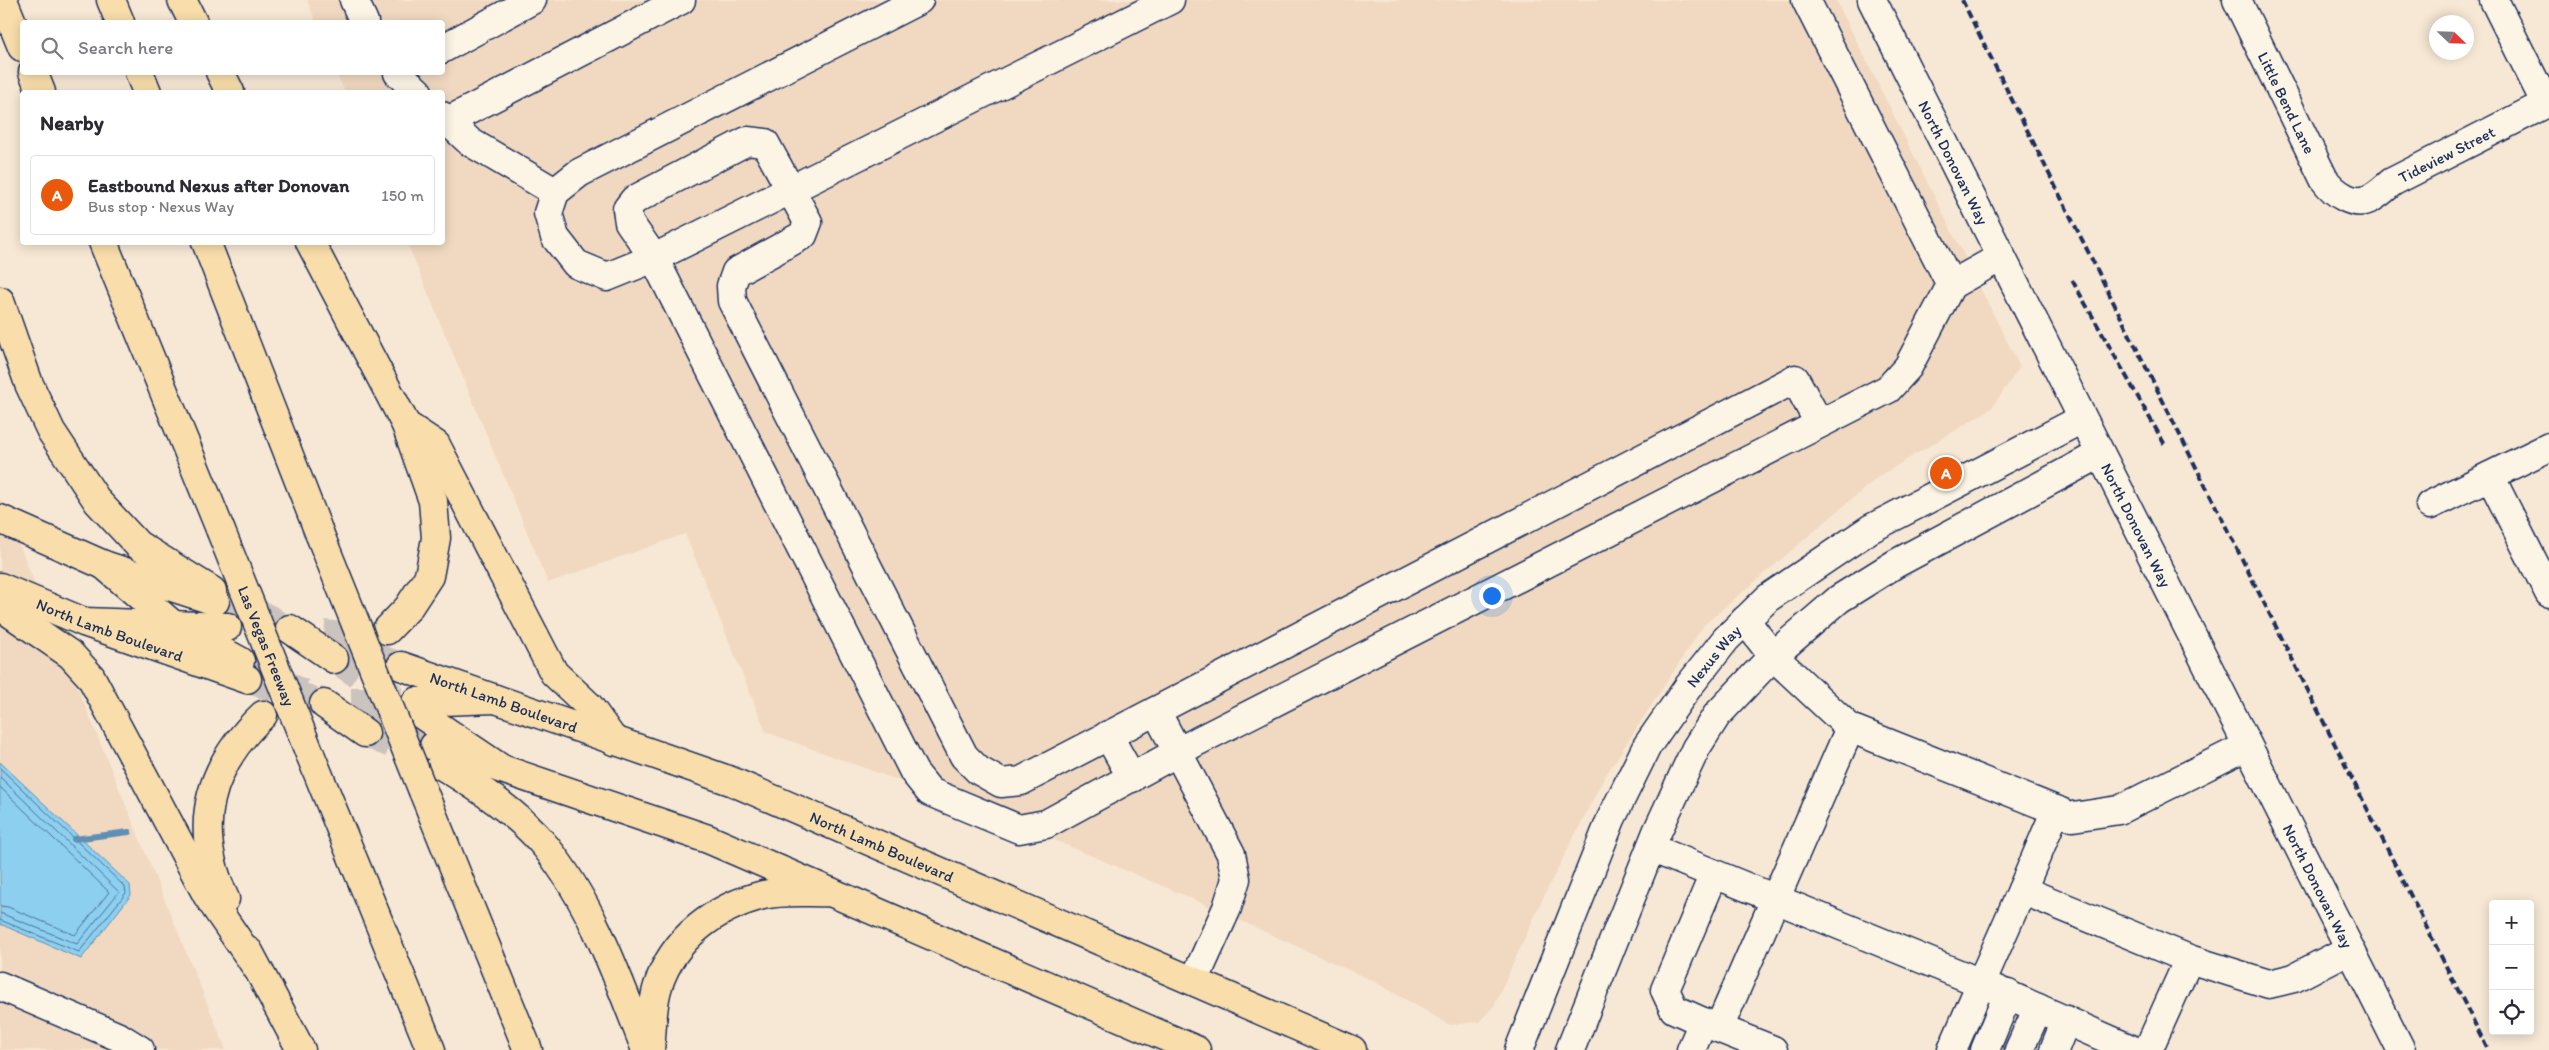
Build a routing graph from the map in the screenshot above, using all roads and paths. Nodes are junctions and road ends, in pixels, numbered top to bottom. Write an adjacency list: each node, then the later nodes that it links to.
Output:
1 (3, 0): 16 (main road)
2 (111, 0): 13 (main road)
3 (182, 0): 14 (main road)
4 (354, 0): 15 (street)
5 (532, 0): 17 (street)
6 (681, 0): 27 (street)
7 (919, 0): 29 (street)
8 (1170, 0): 28 (street)
9 (1806, 0): 36 (street)
10 (1872, 0): 34 (street, North Donovan Way)
11 (2237, 0): 30 (street, Little Bend Lane)
12 (2494, 0): 26 (street)
13 (119, 20)
14 (192, 20)
15 (363, 20)
16 (20, 42)
17 (445, 47)
18 (34, 75): 22 (main road)
19 (141, 75): 23 (main road)
20 (222, 75): 24 (main road)
21 (400, 75): 25 (street)
22 (40, 90)
23 (146, 90)
24 (229, 90)
25 (416, 90)
26 (2548, 103): 30 (street, Tideview Street)
27 (445, 118): 29 (street)
28 (790, 190): 35 (street); 35 (street); 65 (street)
29 (555, 192): 35 (street)
30 (2346, 198)
31 (104, 245): 89 (main road, Las Vegas Freeway, bridge)
32 (207, 245): 90 (main road, bridge)
33 (312, 245): 40 (main road)
34 (2001, 257): 36 (street); 38 (street, North Donovan Way)
35 (654, 258): 70 (street)
36 (1952, 285): 39 (street)
37 (0, 301): 46 (main road)
38 (2082, 419): 42 (street, North Donovan Way); 50 (street, Nexus Way)
39 (1819, 423): 61 (street); 68 (street)
40 (406, 424): 55 (main road); 66 (main road)
41 (2549, 447): 43 (street)
42 (2100, 454): 57 (street); 67 (street, North Donovan Way)
43 (2490, 476): 44 (street); 48 (street)
44 (2430, 505)
45 (0, 519): 46 (main road)
46 (104, 565): 52 (main road)
47 (0, 587): 51 (main road, North Lamb Boulevard)
48 (2549, 593)
49 (0, 606): 79 (main road)
50 (1746, 620): 57 (street); 95 (street, Nexus Way)
51 (84, 622): 52 (main road); 52 (main road, North Lamb Boulevard)
52 (172, 624): 53 (main road)
53 (227, 627)
54 (290, 629): 56 (main road)
55 (387, 630)
56 (328, 644)
57 (1773, 656): 64 (street); 72 (street)
58 (401, 666): 59 (main road, North Lamb Boulevard)
59 (495, 699): 66 (main road, North Lamb Boulevard); 69 (main road)
60 (324, 704): 63 (main road)
61 (1156, 711): 65 (street); 68 (street)
62 (263, 715): 79 (main road)
63 (358, 718)
64 (1850, 728): 71 (street); 76 (street)
65 (1108, 736): 70 (street)
66 (614, 741): 80 (main road, North Lamb Boulevard)
67 (2247, 746): 71 (street); 77 (street, North Donovan Way)
68 (1178, 752): 70 (street); 80 (street)
69 (502, 769): 75 (main road); 91 (main road)
70 (1132, 778)
71 (2056, 810): 74 (street)
72 (1651, 848): 73 (street); 96 (street)
73 (1714, 874): 76 (street); 84 (street)
74 (2022, 890): 78 (street); 81 (street)
75 (831, 892): 92 (main road); 93 (main road)
76 (1774, 898): 81 (street); 84 (street)
77 (2350, 949): 78 (street); 105 (street, North Donovan Way)
78 (2189, 959): 104 (street)
79 (257, 968): 88 (main road)
80 (1194, 981): 94 (main road, North Lamb Boulevard)
81 (1981, 983): 83 (street); 98 (street)
82 (0, 986): 87 (street)
83 (2049, 1017): 85 (street); 99 (street); 100 (street); 101 (street); 102 (street); 103 (street)
84 (1711, 1025): 86 (street); 97 (street)
85 (2116, 1046)
86 (1766, 1049)
87 (140, 1050)
88 (301, 1050)
89 (431, 1050)
90 (528, 1050)
91 (646, 1050)
92 (650, 1050)
93 (1196, 1050)
94 (1352, 1050)
95 (1519, 1050)
96 (1570, 1050)
97 (1691, 1050)
98 (1952, 1050)
99 (1985, 1050)
100 (2002, 1050)
101 (2019, 1050)
102 (2037, 1050)
103 (2054, 1050)
104 (2148, 1050)
105 (2401, 1050)

